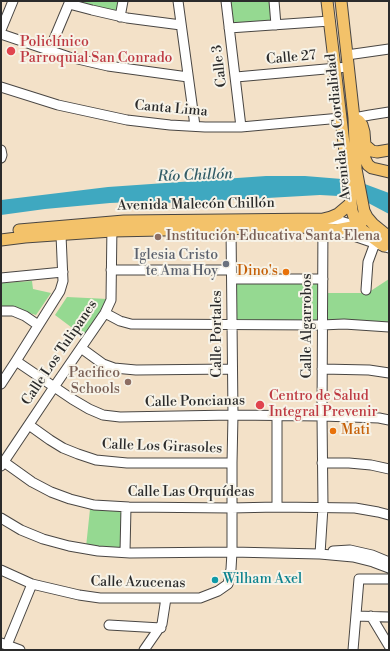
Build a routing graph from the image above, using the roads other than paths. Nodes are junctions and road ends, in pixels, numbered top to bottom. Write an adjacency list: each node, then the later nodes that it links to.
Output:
1 (13, 1): 14 (street)
2 (123, 1): 9 (street)
3 (178, 1): 11 (street)
4 (226, 1): 13 (street, Calle 3)
5 (274, 1): 12 (street)
6 (327, 1): 10 (main road, Avenida La Cordialidad)
7 (341, 1): 18 (main road, Avenida La Cordialidad)
8 (70, 2): 9 (street); 17 (street)
9 (120, 17): 11 (street)
10 (330, 21): 12 (street); 20 (main road, Avenida La Cordialidad)
11 (181, 25): 21 (street)
12 (276, 25): 13 (street)
13 (229, 28): 22 (street, Calle 3)
14 (1, 30)
15 (1, 34): 17 (street)
16 (389, 50): 18 (street)
17 (49, 51): 21 (street)
18 (347, 55): 19 (main road, Avenida La Cordialidad)
19 (348, 67): 20 (street, Calle 27); 26 (main road, Avenida La Cordialidad)
20 (335, 69): 22 (street, Calle 27); 25 (main road, Avenida La Cordialidad)
21 (188, 77): 27 (street)
22 (236, 78): 28 (street, Calle 3)
23 (1, 87): 27 (street, Canta Lima)
24 (389, 112): 26 (street)
25 (342, 118): 26 (main road); 28 (street, Canta Lima); 33 (main road, Avenida La Cordialidad)
26 (354, 118): 29 (main road); 33 (main road, Avenida La Cordialidad)
27 (195, 126): 28 (street, Canta Lima)
28 (241, 127)
29 (365, 145): 31 (main road); 34 (main road)
30 (1, 150): 32 (street)
31 (389, 150)
32 (1, 158)
33 (352, 170): 35 (main road, Avenida La Cordialidad)
34 (389, 172)
35 (359, 206): 36 (main road, Avenida La Cordialidad); 38 (main road); 44 (main road)
36 (323, 223): 37 (main road, Avenida Malecón Chillón); 38 (street, Avenida Malecón Chillón); 39 (main road, Avenida Malecón Chillón); 40 (main road, Avenida Malecón Chillón); 49 (street, Calle Algarrobos)
37 (112, 226): 39 (main road, Avenida Malecón Chillón); 41 (main road, Avenida Malecón Chillón); 42 (main road, Avenida Malecón Chillón); 45 (street, Calle Los Tulipanes)
38 (357, 226): 40 (main road); 44 (main road)
39 (231, 228): 47 (street, Calle Portales)
40 (336, 230): 44 (street, Avenida Malecón Chillón)
41 (1, 232)
42 (61, 234): 43 (main road, Avenida Malecón Chillón); 46 (street)
43 (1, 240)
44 (385, 243): 50 (street)
45 (111, 270): 47 (street); 52 (street, Calle Los Tulipanes)
46 (62, 272): 48 (street); 54 (street)
47 (231, 274): 49 (street); 53 (street, Calle Portales)
48 (1, 278)
49 (323, 279): 55 (street, Calle Algarrobos)
50 (366, 290)
51 (1, 311): 54 (street)
52 (106, 313): 53 (street); 57 (street, Calle Los Tulipanes)
53 (232, 324): 55 (street); 59 (street, Calle Portales)
54 (38, 325): 58 (street)
55 (322, 325): 56 (street); 60 (street, Calle Algarrobos)
56 (389, 326)
57 (81, 348): 59 (street); 63 (street, Calle Los Tulipanes)
58 (16, 361): 62 (street); 63 (street, Calle Poncianas)
59 (232, 369): 64 (street, Calle Portales)
60 (322, 369): 61 (street); 66 (street, Calle Algarrobos)
61 (389, 373)
62 (1, 384)
63 (54, 387): 64 (street, Calle Poncianas); 68 (street, Calle Los Tulipanes)
64 (233, 415): 65 (street, Calle Poncianas); 69 (street, Calle Portales)
65 (277, 416): 66 (street, Calle Poncianas); 74 (street)
66 (322, 416): 67 (street, Calle Poncianas); 70 (street, Calle Algarrobos)
67 (389, 420)
68 (29, 425): 69 (street, Calle Los Girasoles); 71 (street, Calle Los Tulipanes)
69 (232, 463): 76 (street, Calle Portales)
70 (322, 463): 72 (street); 75 (street, Calle Algarrobos)
71 (3, 464): 73 (street, Calle Las Orquídeas)
72 (389, 469)
73 (126, 507): 76 (street, Calle Las Orquídeas); 79 (street)
74 (277, 507): 75 (street, Calle Las Orquídeas); 76 (street, Calle Las Orquídeas)
75 (323, 507): 77 (street, Calle Las Orquídeas); 81 (street, Calle Algarrobos)
76 (231, 508): 80 (street, Calle Portales)
77 (389, 515)
78 (1, 518): 79 (street)
79 (126, 552): 80 (street)
80 (232, 552): 81 (street); 87 (street, Calle Portales)
81 (320, 554): 82 (street); 83 (street)
82 (389, 562)
83 (389, 568)
84 (1, 570): 86 (street, Calle Azucenas)
85 (389, 579): 89 (street)
86 (32, 584): 88 (street, Calle Azucenas); 94 (street)
87 (228, 584): 88 (street, Calle Azucenas)
88 (166, 598): 93 (street)
89 (356, 616): 90 (street); 98 (street)
90 (371, 616): 91 (street); 95 (street)
91 (389, 617)
92 (109, 625): 93 (street)
93 (161, 628): 97 (street)
94 (4, 644): 96 (street)
95 (389, 646)
96 (20, 650)
97 (144, 650)
98 (353, 650)

